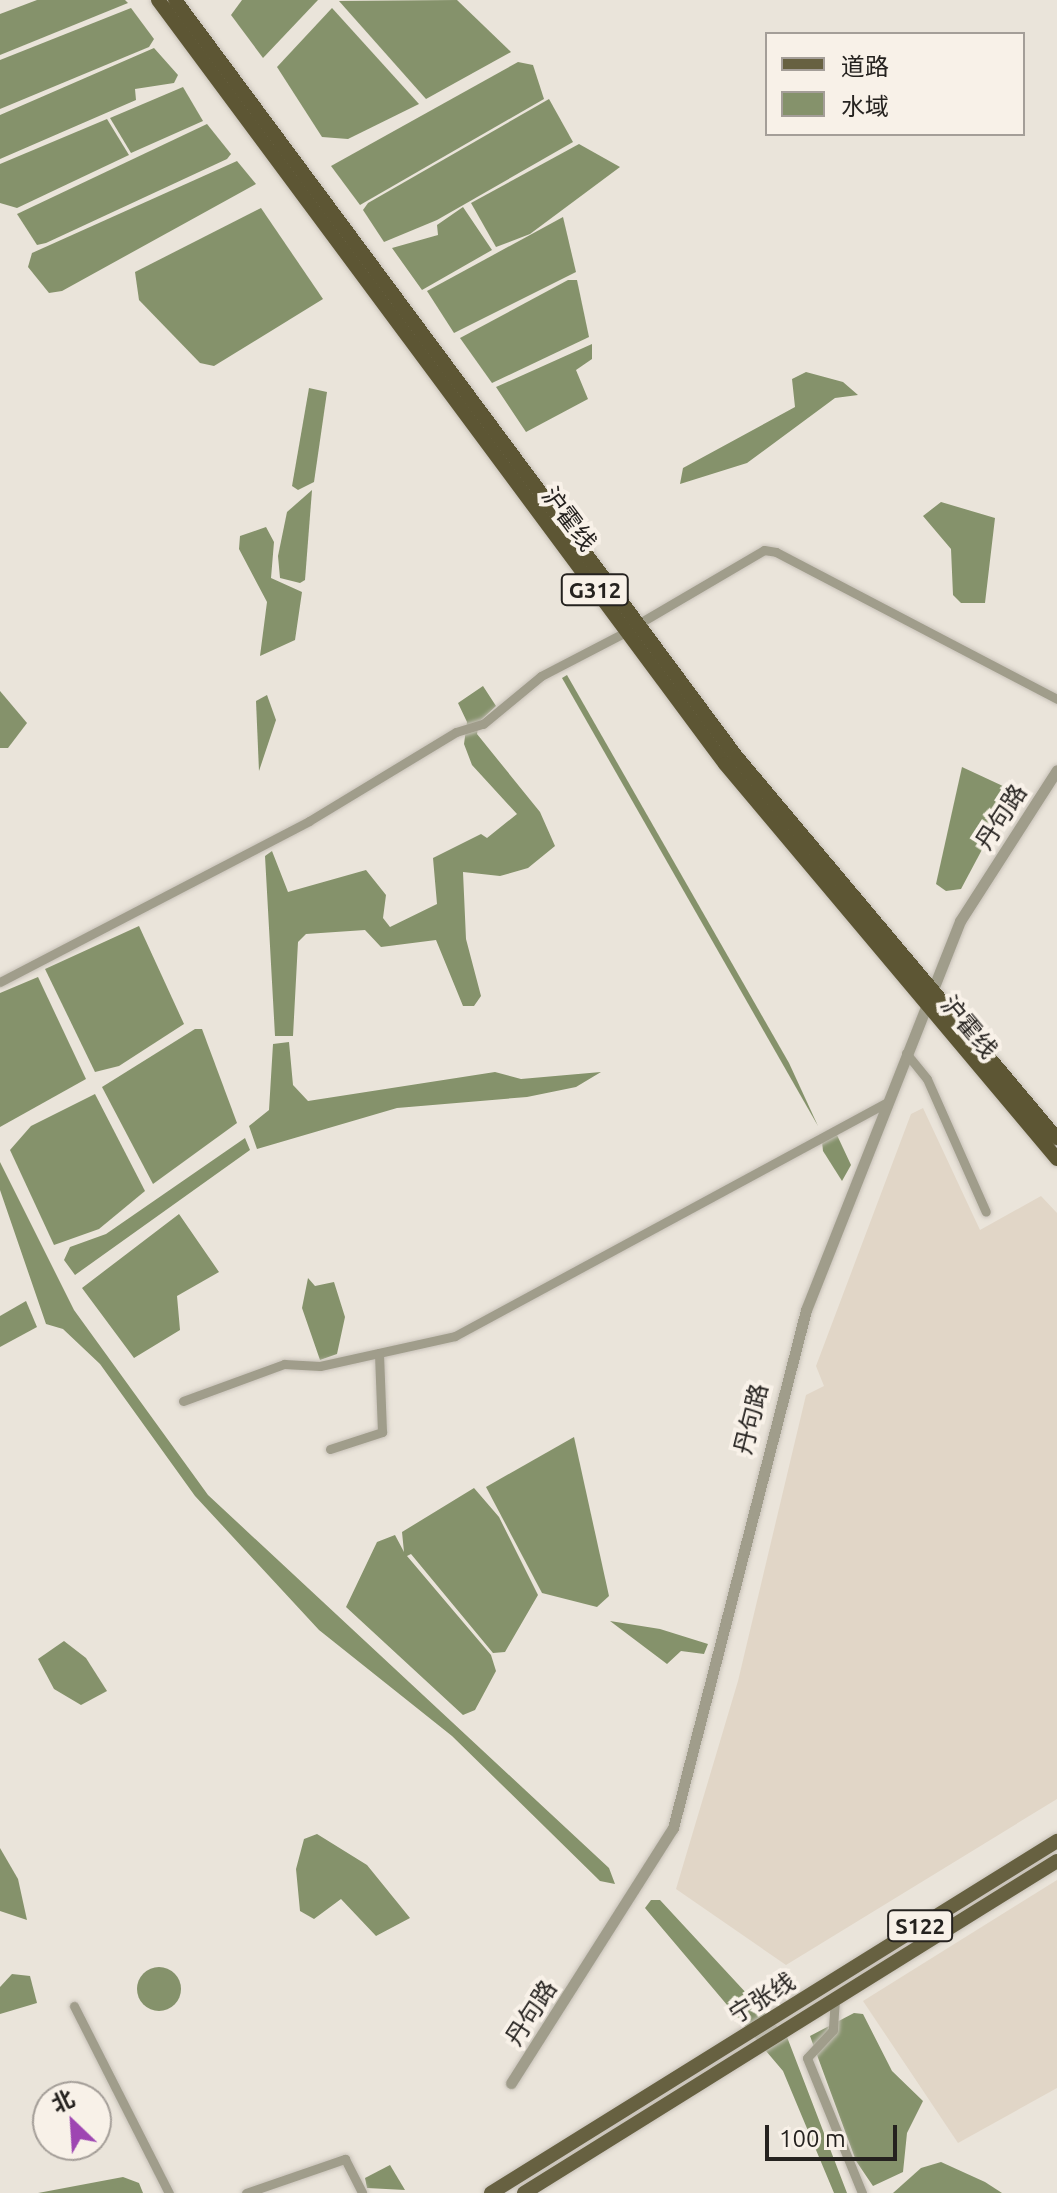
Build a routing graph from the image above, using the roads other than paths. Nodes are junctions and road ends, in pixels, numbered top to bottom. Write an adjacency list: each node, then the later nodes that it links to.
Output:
1 (158, 0): 3 (highway, 沪霍线 / G312)
2 (175, 0): 3 (highway, 沪霍线 / G312)
3 (632, 628): 4 (street); 6 (street); 7 (highway, 沪霍线 / G312); 8 (highway, 沪霍线 / G312)
4 (1057, 699)
5 (1057, 770): 7 (street, 丹句路)
6 (0, 982)
7 (929, 991): 8 (street, 丹句路); 11 (highway, 沪霍线 / G312)
8 (924, 1008): 9 (street, 丹句路); 12 (highway, 沪霍线 / G312)
9 (906, 1053): 10 (street, 丹句路); 13 (street)
10 (887, 1102): 14 (street); 23 (street, 丹句路)
11 (1057, 1138)
12 (1057, 1159)
13 (986, 1212)
14 (379, 1353): 15 (street); 16 (street)
15 (183, 1401)
16 (330, 1449)
17 (1057, 1841): 21 (main road, 宁张线 / S122)
18 (1057, 1861): 19 (main road, 宁张线 / S122)
19 (835, 1999): 21 (main road, 宁张线 / S122); 29 (street)
20 (74, 2006): 24 (street)
21 (787, 2017): 22 (main road, 宁张线 / S122)
22 (729, 2054): 27 (main road, 宁张线 / S122); 28 (main road, 宁张线 / S122)
23 (511, 2083)
24 (169, 2193)
25 (246, 2193): 26 (street)
26 (362, 2193)
27 (491, 2193)
28 (524, 2193)
29 (862, 2193)

